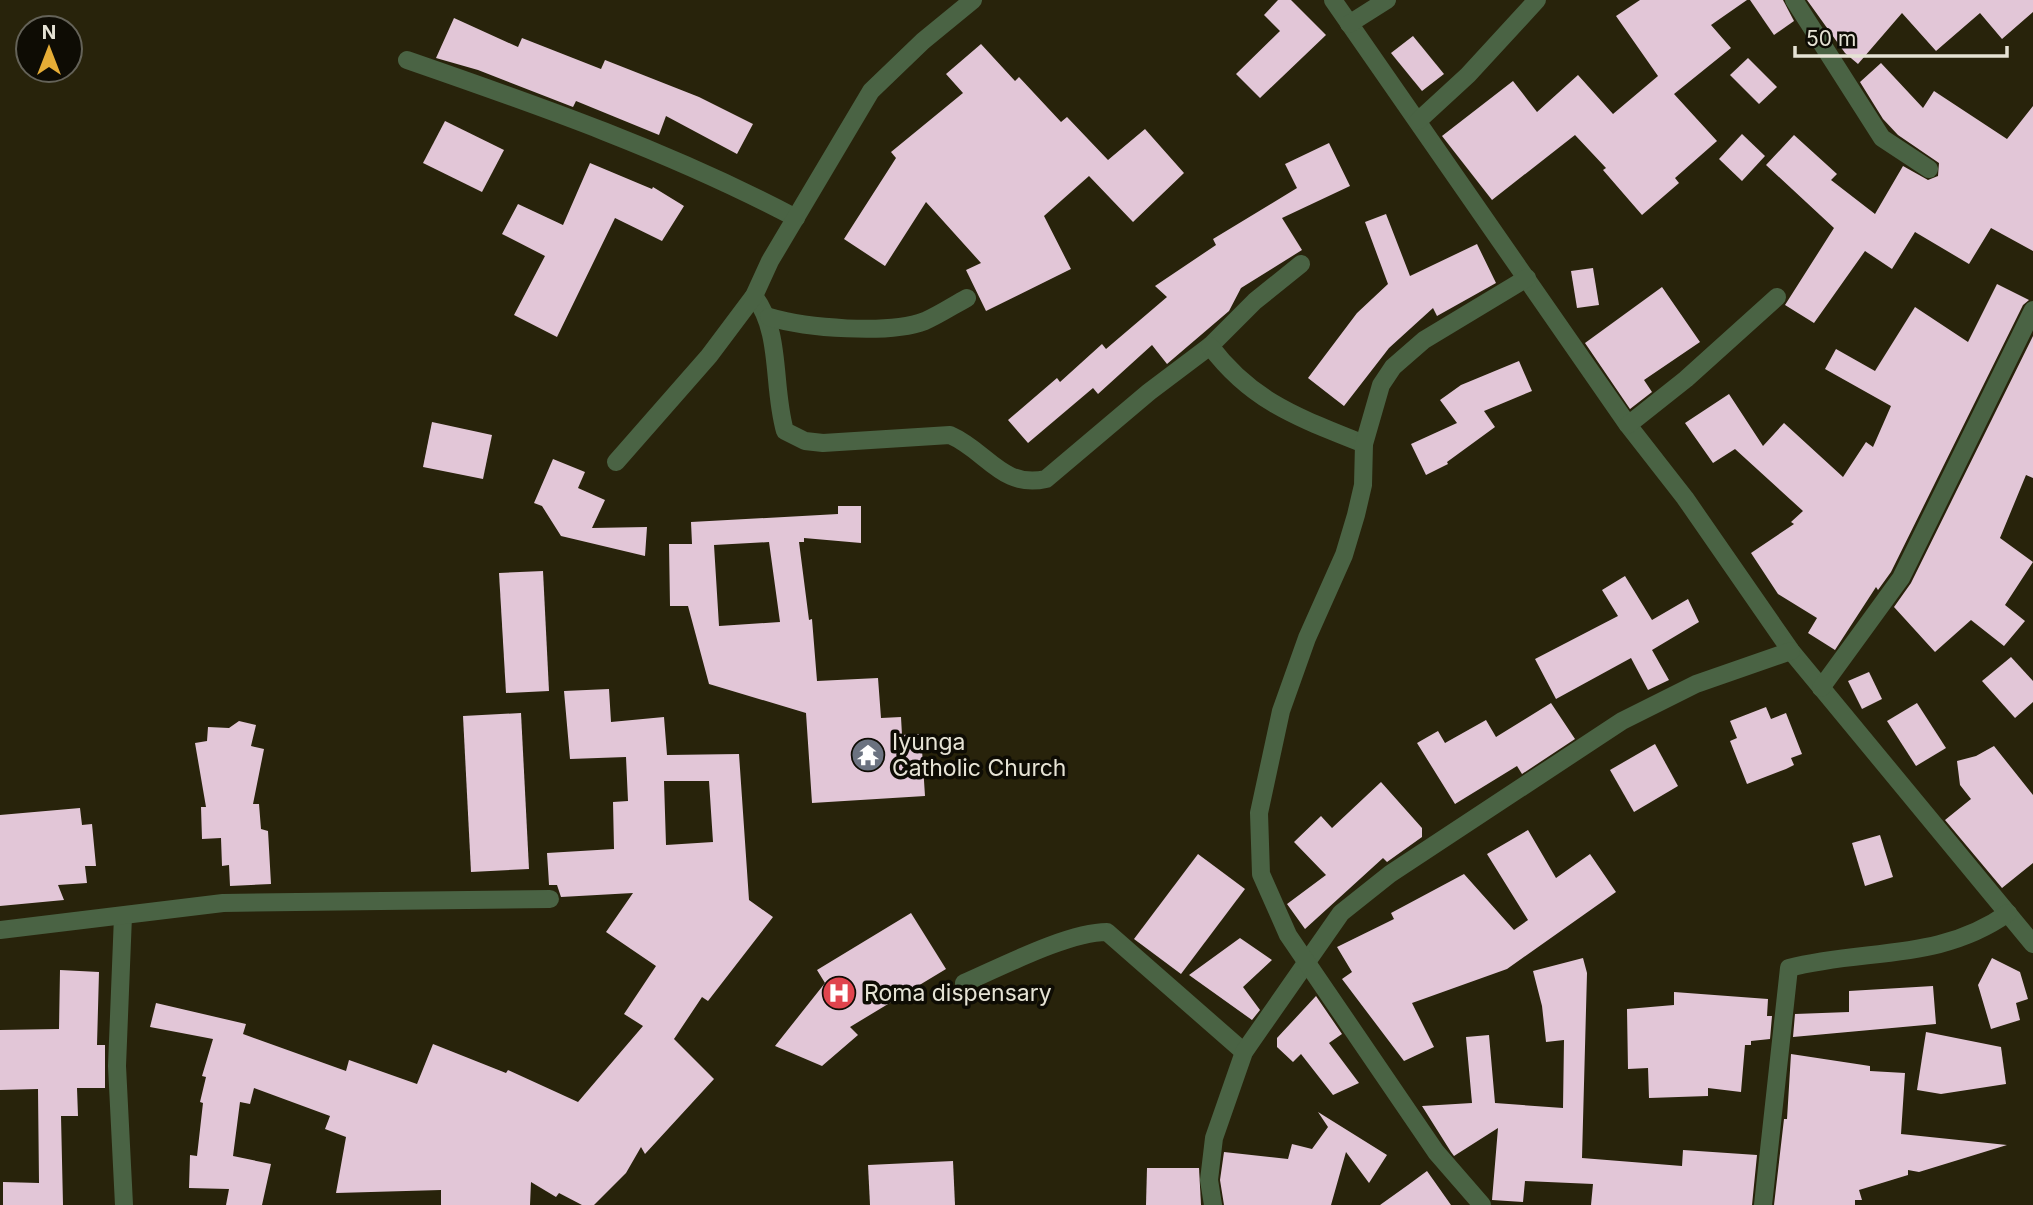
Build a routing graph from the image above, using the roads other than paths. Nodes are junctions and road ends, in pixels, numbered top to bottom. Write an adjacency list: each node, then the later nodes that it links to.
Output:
1 (973, 0): 10 (street)
2 (1334, 0): 6 (street)
3 (1387, 0): 6 (street)
4 (1537, 0): 8 (street)
5 (1794, 0): 9 (street)
6 (1349, 24): 8 (street)
7 (407, 60): 10 (street)
8 (1418, 121): 12 (street)
9 (1929, 169)
10 (796, 218): 13 (street)
11 (1301, 264): 18 (street)
12 (1527, 278): 19 (street); 20 (street)
13 (754, 296): 17 (street); 21 (street)
14 (1777, 297): 19 (street)
15 (968, 298): 17 (street)
16 (2033, 310): 23 (street)
17 (769, 317): 18 (street)
18 (1210, 346): 20 (street)
19 (1628, 425): 22 (street)
20 (1364, 444): 29 (street)
21 (616, 462)
22 (1791, 651): 23 (street); 29 (street)
23 (1821, 688): 25 (street)
24 (550, 899): 26 (street)
25 (2008, 914): 28 (street); 35 (street)
26 (123, 916): 27 (street); 32 (street)
27 (0, 930)
28 (2030, 936)
29 (1304, 962): 31 (street); 34 (street)
30 (964, 982): 31 (street)
31 (1244, 1052): 33 (street)
32 (124, 1205)
33 (1213, 1205)
34 (1482, 1205)
35 (1763, 1205)

